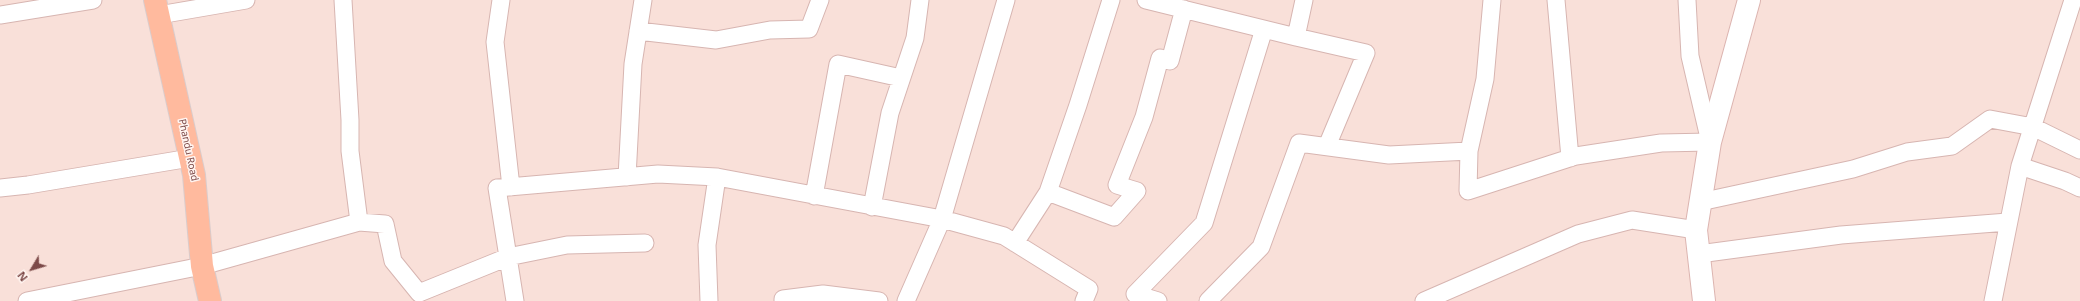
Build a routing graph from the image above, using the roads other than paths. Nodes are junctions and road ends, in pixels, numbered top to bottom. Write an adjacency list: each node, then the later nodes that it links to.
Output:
1 (93, 0): 19 (street)
2 (246, 0): 17 (street)
3 (343, 0): 42 (street)
4 (501, 0): 34 (street)
5 (643, 0): 21 (street)
6 (820, 0): 21 (street)
7 (920, 0): 23 (street)
8 (1006, 0): 41 (street)
9 (1110, 0): 37 (street)
10 (1146, 0): 18 (street)
11 (1304, 0): 22 (street)
12 (1492, 0): 28 (street)
13 (1556, 0): 30 (street)
14 (1687, 0): 25 (street)
15 (1749, 0): 25 (main road)
16 (2073, 0): 24 (street)
17 (157, 8): 29 (main road, Phandu Road)
18 (1184, 10): 20 (street); 37 (street)
19 (0, 15)
20 (1264, 29): 22 (street); 58 (street)
21 (638, 31): 32 (street)
22 (1296, 37): 26 (street)
23 (901, 78): 38 (street); 40 (street)
24 (2033, 127): 27 (street); 31 (street); 39 (street)
25 (1710, 142): 30 (street); 39 (main road)
26 (1327, 146): 28 (street); 59 (street)
27 (2080, 150)
28 (1469, 151): 30 (street)
29 (190, 158): 35 (street); 49 (main road, Phandu Road)
30 (1570, 158)
31 (2020, 166): 36 (street); 43 (street)
32 (627, 177): 33 (street); 34 (street)
33 (717, 177): 38 (street); 53 (street)
34 (511, 187): 48 (street)
35 (0, 188)
36 (2080, 188)
37 (1048, 192): 46 (street)
38 (814, 196): 40 (street)
39 (1700, 202): 44 (main road)
40 (872, 207): 41 (street)
41 (942, 219): 46 (street); 56 (street)
42 (360, 222): 48 (street); 49 (street)
43 (2008, 222): 47 (street); 62 (street)
44 (1696, 230): 47 (main road); 60 (street)
45 (645, 243): 48 (street)
46 (1015, 243): 57 (street)
47 (1698, 254): 61 (main road)
48 (508, 257): 52 (street)
49 (202, 266): 50 (street); 51 (main road, Phandu Road)
50 (27, 301)
51 (210, 301)
52 (515, 301)
53 (709, 301)
54 (783, 301): 55 (street)
55 (879, 301)
56 (906, 301)
57 (1084, 301)
58 (1158, 301)
59 (1208, 301)
60 (1424, 301)
61 (1704, 301)
62 (1993, 301)

